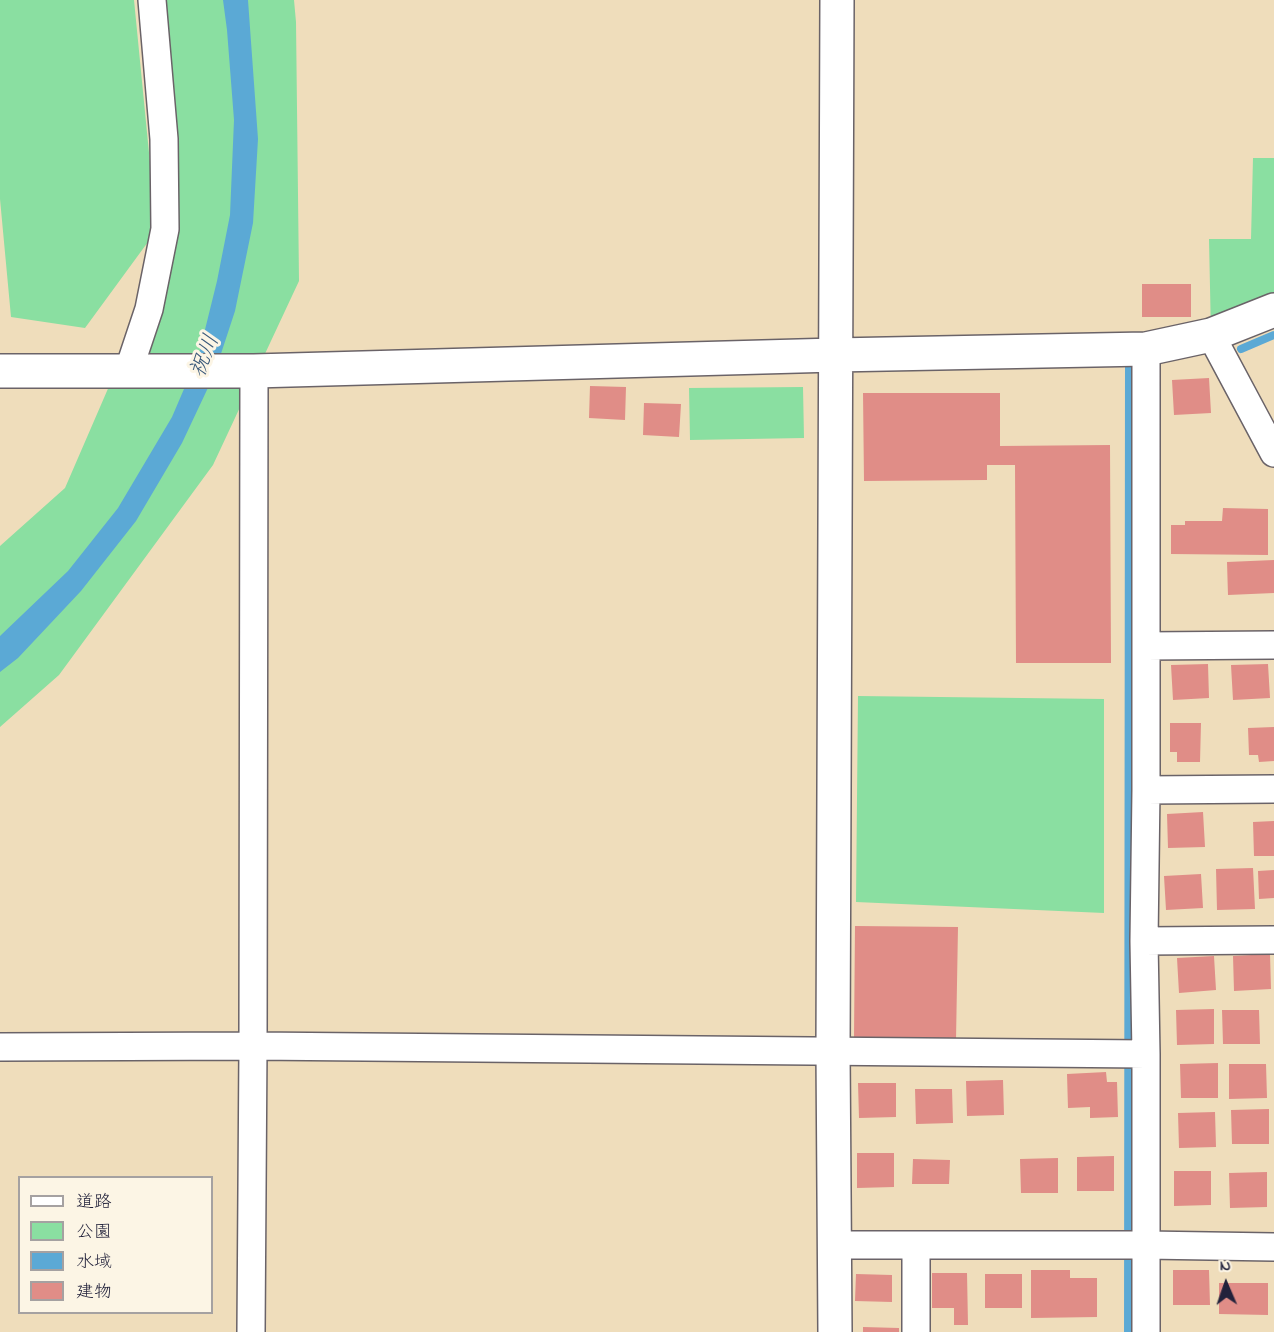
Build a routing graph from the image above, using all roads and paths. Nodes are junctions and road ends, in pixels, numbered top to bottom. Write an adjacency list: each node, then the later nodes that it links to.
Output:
1 (152, 0): 9 (street)
2 (837, 0): 6 (street)
3 (1274, 310): 4 (street)
4 (1211, 335): 5 (street); 10 (street)
5 (1146, 349): 6 (street); 12 (street)
6 (836, 355): 8 (street); 19 (street)
7 (0, 371): 9 (street)
8 (254, 371): 9 (street); 17 (street)
9 (142, 372)
10 (1274, 453)
11 (1274, 645): 12 (street)
12 (1146, 646): 14 (street)
13 (1274, 789): 14 (street)
14 (1146, 790): 16 (street)
15 (1274, 940): 16 (street)
16 (1144, 941): 20 (street)
17 (253, 1046): 18 (street); 19 (street); 25 (street)
18 (0, 1047)
19 (833, 1051): 20 (street); 21 (street)
20 (1146, 1054): 23 (street)
21 (835, 1245): 22 (street); 26 (street)
22 (916, 1245): 23 (street); 27 (street)
23 (1146, 1245): 24 (street); 28 (street)
24 (1274, 1247)
25 (250, 1332)
26 (835, 1332)
27 (916, 1332)
28 (1146, 1332)

